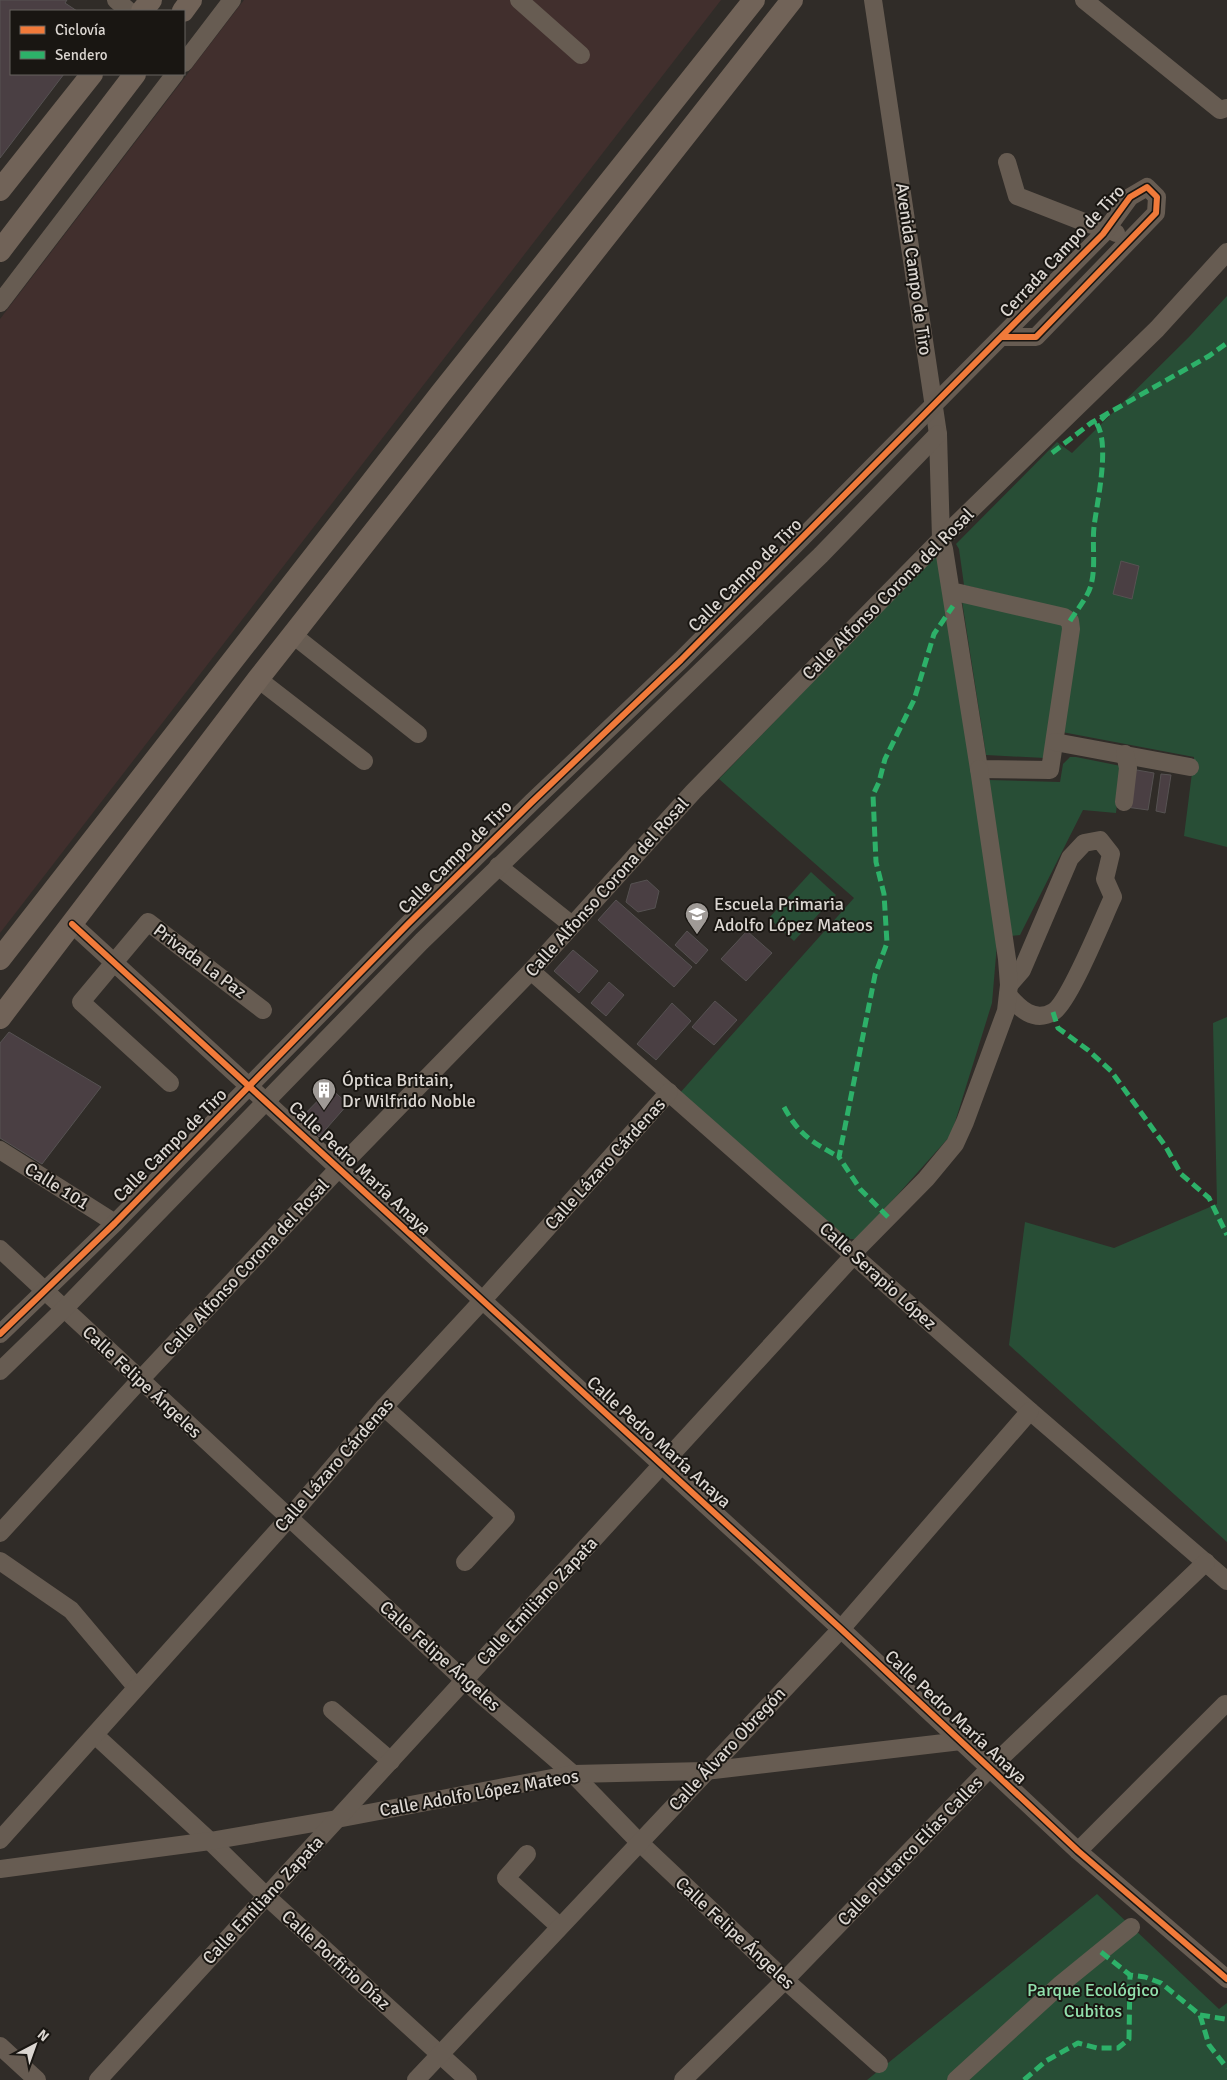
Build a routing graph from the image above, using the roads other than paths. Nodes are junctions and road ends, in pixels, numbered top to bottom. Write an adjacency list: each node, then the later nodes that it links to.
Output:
1 (116, 0): 9 (street)
2 (191, 0): 10 (main road)
3 (232, 0): 14 (street)
4 (519, 0): 13 (street)
5 (754, 0): 11 (main road)
6 (792, 0): 12 (main road)
7 (874, 0): 27 (street, Avenida Campo de Tiro)
8 (1084, 0): 18 (street)
9 (128, 10)
10 (183, 10)
11 (733, 26): 12 (main road); 34 (main road)
12 (758, 45): 33 (main road)
13 (581, 55)
14 (185, 62)
15 (91, 75): 20 (main road)
16 (134, 75): 23 (main road)
17 (175, 75): 25 (street)
18 (1227, 108)
19 (1007, 162): 21 (street)
20 (0, 190)
21 (1108, 229): 22 (street); 22 (street, Cerrada Campo de Tiro); 26 (street, Cerrada Campo de Tiro)
22 (1129, 242): 26 (street, Cerrada Campo de Tiro)
23 (0, 251)
24 (1227, 252): 30 (street, Calle Alfonso Corona del Rosal)
25 (0, 303)
26 (1002, 337): 27 (street, Cerrada Campo de Tiro)
27 (934, 405): 28 (street, Avenida Campo de Tiro); 29 (street, Calle Campo de Tiro)
28 (938, 434): 30 (street, Avenida Campo de Tiro); 31 (street, Calle Campo de Tiro)
29 (804, 536): 31 (street); 36 (street, Calle Campo de Tiro)
30 (941, 539): 32 (street, Avenida Campo de Tiro); 50 (street, Calle Alfonso Corona del Rosal)
31 (821, 555): 37 (street, Calle Campo de Tiro)
32 (951, 591): 40 (street); 44 (street, Avenida Campo de Tiro)
33 (293, 635): 35 (main road); 39 (street)
34 (252, 637): 35 (main road); 51 (main road)
35 (276, 656): 38 (main road)
36 (681, 660): 37 (street); 45 (street, Calle Campo de Tiro)
37 (697, 676): 47 (street, Calle Campo de Tiro)
38 (258, 679): 42 (street); 49 (main road)
39 (418, 734)
40 (1054, 742): 41 (street); 44 (street)
41 (1124, 754): 43 (street); 46 (street)
42 (364, 761)
43 (1190, 766)
44 (979, 769): 54 (street, Avenida Campo de Tiro)
45 (532, 802): 47 (street); 58 (street, Calle Campo de Tiro)
46 (1124, 802)
47 (547, 818): 48 (street, Calle Campo de Tiro)
48 (498, 866): 50 (street); 60 (street, Calle Campo de Tiro)
49 (72, 924): 52 (street, Calle Pedro María Anaya); 56 (main road)
50 (572, 925): 53 (street, Calle Alfonso Corona del Rosal)
51 (0, 959)
52 (114, 962): 55 (street, Privada La Paz); 57 (street, Privada La Paz); 58 (street, Calle Pedro María Anaya)
53 (531, 971): 59 (street, Calle Serapio López); 62 (street, Calle Alfonso Corona del Rosal)
54 (1009, 990): 54 (street); 65 (street, Calle Emiliano Zapata)
55 (263, 1010)
56 (0, 1018)
57 (170, 1083)
58 (250, 1086): 60 (street, Calle Pedro María Anaya); 63 (street, Calle Campo de Tiro)
59 (669, 1092): 65 (street, Calle Serapio López); 67 (street, Calle Lázaro Cárdenas)
60 (266, 1102): 62 (street, Calle Pedro María Anaya); 68 (street, Calle Campo de Tiro)
61 (0, 1150): 63 (street, Calle 101)
62 (338, 1169): 67 (street, Calle Pedro María Anaya); 71 (street, Calle Alfonso Corona del Rosal)
63 (115, 1223): 66 (street, Calle Campo de Tiro)
64 (0, 1249): 66 (street, Calle Felipe Ángeles)
65 (854, 1255): 73 (street, Calle Serapio López); 74 (street, Calle Emiliano Zapata)
66 (45, 1291): 68 (street, Calle Felipe Ángeles); 69 (street, Calle Campo de Tiro)
67 (482, 1301): 72 (street, Calle Lázaro Cárdenas); 74 (street, Calle Pedro María Anaya)
68 (64, 1310): 70 (street, Calle Campo de Tiro); 71 (street, Calle Felipe Ángeles)
69 (0, 1334)
70 (0, 1371)
71 (140, 1380): 75 (street, Calle Felipe Ángeles); 76 (street, Calle Alfonso Corona del Rosal)
72 (384, 1407): 75 (street, Calle Lázaro Cárdenas); 78 (street)
73 (1030, 1411): 79 (street, Calle Serapio López); 81 (street, Calle Álvaro Obregón)
74 (662, 1465): 81 (street, Calle Pedro María Anaya); 82 (street, Calle Emiliano Zapata)
75 (289, 1518): 82 (street, Calle Felipe Ángeles); 83 (street, Calle Lázaro Cárdenas)
76 (0, 1533)
77 (0, 1561): 83 (street)
78 (465, 1562)
79 (1206, 1562): 80 (street, Calle Serapio López); 89 (street, Calle Plutarco Elías Calles)
80 (1227, 1581)
81 (841, 1629): 87 (street, Calle Pedro María Anaya); 90 (street, Calle Álvaro Obregón)
82 (464, 1680): 88 (street, Calle Emiliano Zapata); 91 (street, Calle Felipe Ángeles)
83 (136, 1687): 86 (street, Calle Lázaro Cárdenas)
84 (1225, 1704): 96 (street)
85 (332, 1710): 88 (street)
86 (96, 1736): 93 (street, Calle Lázaro Cárdenas); 94 (street, Calle Porfirio Díaz)
87 (961, 1741): 89 (street, Calle Pedro María Anaya); 90 (street, Calle Adolfo López Mateos)
88 (391, 1761): 92 (street, Calle Emiliano Zapata)
89 (990, 1768): 96 (street, Calle Pedro María Anaya); 103 (street, Calle Plutarco Elías Calles)
90 (705, 1771): 91 (street, Calle Adolfo López Mateos); 95 (street, Calle Álvaro Obregón)
91 (573, 1774): 92 (street, Calle Adolfo López Mateos); 95 (street, Calle Felipe Ángeles)
92 (337, 1819): 94 (street, Calle Adolfo López Mateos); 99 (street, Calle Emiliano Zapata)
93 (0, 1840)
94 (210, 1841): 98 (street, Calle Adolfo López Mateos); 99 (street, Calle Porfirio Díaz)
95 (638, 1842): 100 (street, Calle Álvaro Obregón); 103 (street, Calle Felipe Ángeles)
96 (1078, 1851): 102 (street, Calle Pedro María Anaya)
97 (527, 1854): 100 (street)
98 (0, 1869)
99 (266, 1896): 105 (street, Calle Porfirio Díaz); 108 (street, Calle Emiliano Zapata)
100 (559, 1926): 105 (street, Calle Álvaro Obregón)
101 (1131, 1927): 112 (street)
102 (1227, 1979)
103 (785, 1980): 106 (street, Calle Felipe Ángeles); 111 (street, Calle Plutarco Elías Calles)
104 (0, 2046): 107 (street)
105 (440, 2054): 109 (street, Calle Álvaro Obregón); 110 (street, Calle Porfirio Díaz)
106 (879, 2064)
107 (37, 2080)
108 (98, 2080)
109 (416, 2080)
110 (468, 2080)
111 (683, 2080)
112 (956, 2080)

